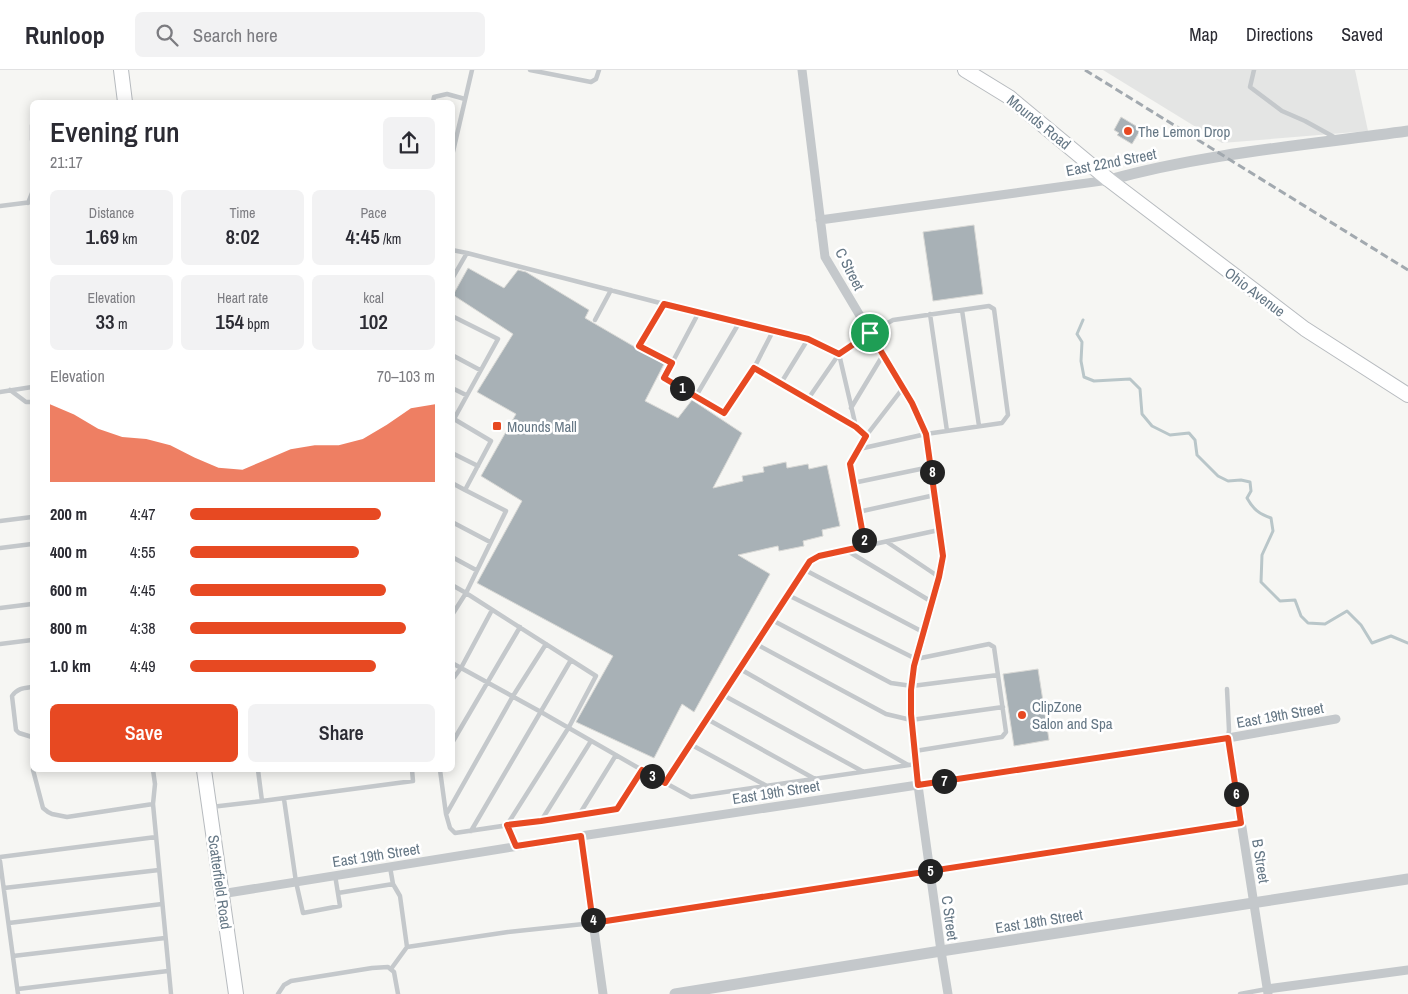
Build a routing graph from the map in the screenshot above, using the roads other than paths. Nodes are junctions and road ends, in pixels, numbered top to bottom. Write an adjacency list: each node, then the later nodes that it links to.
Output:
1 (121, 70): 9 (main road)
2 (472, 70): 8 (lane)
3 (530, 70): 4 (lane)
4 (599, 70)
5 (802, 70): 17 (street, C Street)
6 (965, 70): 14 (main road, Mounds Road)
7 (1254, 70): 12 (lane)
8 (465, 99): 10 (lane); 13 (lane)
9 (125, 100)
10 (433, 100)
11 (1408, 131): 12 (street, East 22nd Street)
12 (1340, 140): 14 (street, East 22nd Street)
13 (455, 143)
14 (1109, 180): 17 (street, East 22nd Street); 45 (main road, Ohio Avenue)
15 (30, 203): 16 (lane)
16 (0, 206)
17 (820, 220): 30 (street, C Street)
18 (455, 251): 19 (lane)
19 (467, 253): 20 (lane); 21 (lane)
20 (455, 274)
21 (611, 290): 22 (lane); 27 (lane)
22 (664, 304): 24 (lane); 35 (lane)
23 (962, 310): 25 (lane); 52 (lane); 52 (lane)
24 (699, 312): 28 (lane); 35 (lane)
25 (930, 314): 30 (lane); 54 (lane)
26 (455, 318): 37 (lane)
27 (595, 320)
28 (739, 323): 29 (lane); 46 (lane)
29 (773, 331): 31 (lane); 36 (lane)
30 (870, 333): 32 (lane); 33 (street, C Street)
31 (808, 339): 32 (lane); 38 (lane)
32 (839, 354): 47 (lane); 49 (lane)
33 (883, 355): 40 (street, C Street); 49 (lane)
34 (455, 356): 37 (lane)
35 (672, 363): 46 (lane)
36 (754, 368): 38 (lane); 46 (lane)
37 (480, 370): 44 (lane)
38 (781, 383): 47 (lane)
39 (30, 387): 41 (lane)
40 (903, 388): 55 (street, C Street); 56 (lane)
41 (10, 390): 43 (lane); 48 (lane)
42 (455, 390): 44 (lane)
43 (0, 392)
44 (466, 395): 50 (lane)
45 (1408, 395)
46 (696, 396)
47 (808, 399): 53 (lane)
48 (30, 402)
49 (851, 408): 53 (lane)
50 (455, 415)
51 (455, 420): 59 (lane)
52 (979, 426): 54 (lane)
53 (856, 427): 56 (lane)
54 (947, 431): 55 (lane)
55 (926, 434): 57 (lane); 60 (street, C Street)
56 (866, 436): 57 (lane)
57 (858, 449): 61 (lane)
58 (455, 454): 59 (lane)
59 (478, 466): 63 (lane)
60 (931, 466): 61 (lane); 64 (street, C Street)
61 (853, 483): 65 (lane)
62 (455, 485): 63 (lane)
63 (465, 490): 70 (lane)
64 (935, 495): 65 (lane); 69 (street, C Street)
65 (858, 512): 73 (lane)
66 (30, 517): 67 (lane)
67 (0, 521)
68 (455, 524): 70 (lane)
69 (939, 530): 71 (lane); 79 (street, C Street)
70 (490, 542): 77 (lane)
71 (887, 542): 73 (lane); 79 (lane)
72 (30, 544): 74 (lane)
73 (865, 546): 75 (lane)
74 (0, 548)
75 (846, 550): 78 (lane); 83 (lane)
76 (455, 559): 77 (lane)
77 (476, 570): 81 (lane)
78 (805, 570): 82 (lane); 90 (lane)
79 (939, 577): 83 (street, C Street)
80 (455, 587): 81 (lane)
81 (466, 593): 86 (lane); 87 (lane)
82 (788, 595): 88 (lane); 95 (lane)
83 (932, 602): 90 (street, C Street)
84 (30, 604): 85 (lane)
85 (0, 608)
86 (455, 610)
87 (492, 610): 89 (lane); 98 (lane)
88 (772, 620): 94 (lane); 103 (lane)
89 (520, 628): 93 (lane); 102 (lane)
90 (923, 632): 95 (street, C Street)
91 (30, 640): 92 (lane)
92 (0, 644)
93 (546, 644): 96 (lane); 107 (lane)
94 (756, 644): 99 (lane); 112 (lane)
95 (916, 659): 100 (lane); 103 (street, C Street)
96 (571, 660): 109 (lane); 113 (lane)
97 (455, 665): 98 (lane)
98 (461, 668): 101 (lane); 102 (lane)
99 (740, 669): 106 (lane); 121 (lane)
100 (998, 675): 103 (lane); 108 (lane)
101 (455, 676)
102 (488, 682): 107 (lane); 115 (lane)
103 (912, 686): 112 (street, C Street)
104 (30, 687): 114 (lane)
105 (1227, 689): 116 (lane)
106 (723, 694): 110 (lane); 129 (lane)
107 (513, 696): 109 (lane); 138 (lane)
108 (1003, 707): 112 (lane); 119 (lane)
109 (541, 712): 113 (lane); 143 (lane)
110 (707, 719): 118 (lane); 130 (lane)
111 (1336, 719): 116 (street, East 19th Street)
112 (911, 720): 119 (street, C Street)
113 (568, 727): 117 (lane); 142 (lane)
114 (30, 737)
115 (455, 738)
116 (1228, 738): 132 (street, East 19th Street); 141 (street, B Street)
117 (591, 741): 120 (lane); 140 (lane)
118 (690, 744): 131 (lane); 133 (lane)
119 (914, 751): 121 (street, C Street)
120 (616, 755): 122 (lane); 139 (lane)
121 (912, 765): 129 (lane); 132 (street, C Street)
122 (642, 770): 131 (lane); 139 (lane)
123 (34, 772): 136 (lane)
124 (153, 772): 136 (lane)
125 (204, 772): 137 (main road, Scatterfield Road)
126 (258, 772): 135 (lane)
127 (412, 772): 134 (lane)
128 (440, 772): 138 (lane)
129 (863, 772): 130 (lane)
130 (815, 779): 133 (lane)
131 (665, 783): 133 (lane)
132 (918, 785): 144 (street, East 19th Street); 151 (street, C Street)
133 (766, 786)
134 (284, 799): 135 (lane); 154 (lane)
135 (262, 802): 137 (lane)
136 (153, 804): 145 (lane)
137 (209, 807): 158 (main road, Scatterfield Road)
138 (446, 814): 143 (lane)
139 (579, 815): 140 (lane)
140 (541, 821): 142 (lane)
141 (1241, 823): 151 (lane); 159 (street, B Street)
142 (507, 825): 143 (lane); 146 (lane)
143 (471, 831)
144 (581, 836): 146 (street, East 19th Street); 162 (street)
145 (156, 837): 147 (lane); 150 (lane)
146 (516, 846): 149 (street, East 19th Street)
147 (0, 857)
148 (0, 861): 156 (lane)
149 (390, 866): 152 (street, East 19th Street); 155 (lane)
150 (159, 870): 156 (lane); 160 (lane)
151 (930, 871): 162 (lane); 165 (street, C Street)
152 (335, 875): 154 (street, East 19th Street); 157 (lane)
153 (1408, 879): 159 (street, East 18th Street)
154 (296, 882): 157 (lane); 158 (street, East 19th Street)
155 (393, 884): 157 (lane); 164 (lane)
156 (4, 888): 161 (lane)
157 (338, 893)
158 (221, 894): 173 (main road, Scatterfield Road)
159 (1254, 903): 165 (street, East 18th Street); 171 (street, B Street)
160 (162, 904): 161 (lane); 163 (lane)
161 (8, 923): 166 (lane)
162 (593, 923): 164 (lane); 176 (street)
163 (165, 938): 166 (lane); 169 (lane)
164 (407, 947): 167 (lane)
165 (941, 951): 177 (street, East 18th Street); 178 (street, C Street)
166 (13, 956): 170 (lane)
167 (392, 969): 174 (lane); 175 (lane)
168 (1408, 970): 171 (street)
169 (168, 971): 170 (lane); 172 (lane)
170 (18, 992)
171 (1268, 992): 179 (lane)
172 (170, 994)
173 (236, 994)
174 (278, 994)
175 (398, 994)
176 (603, 994)
177 (675, 994)
178 (948, 994)
179 (1240, 994)

